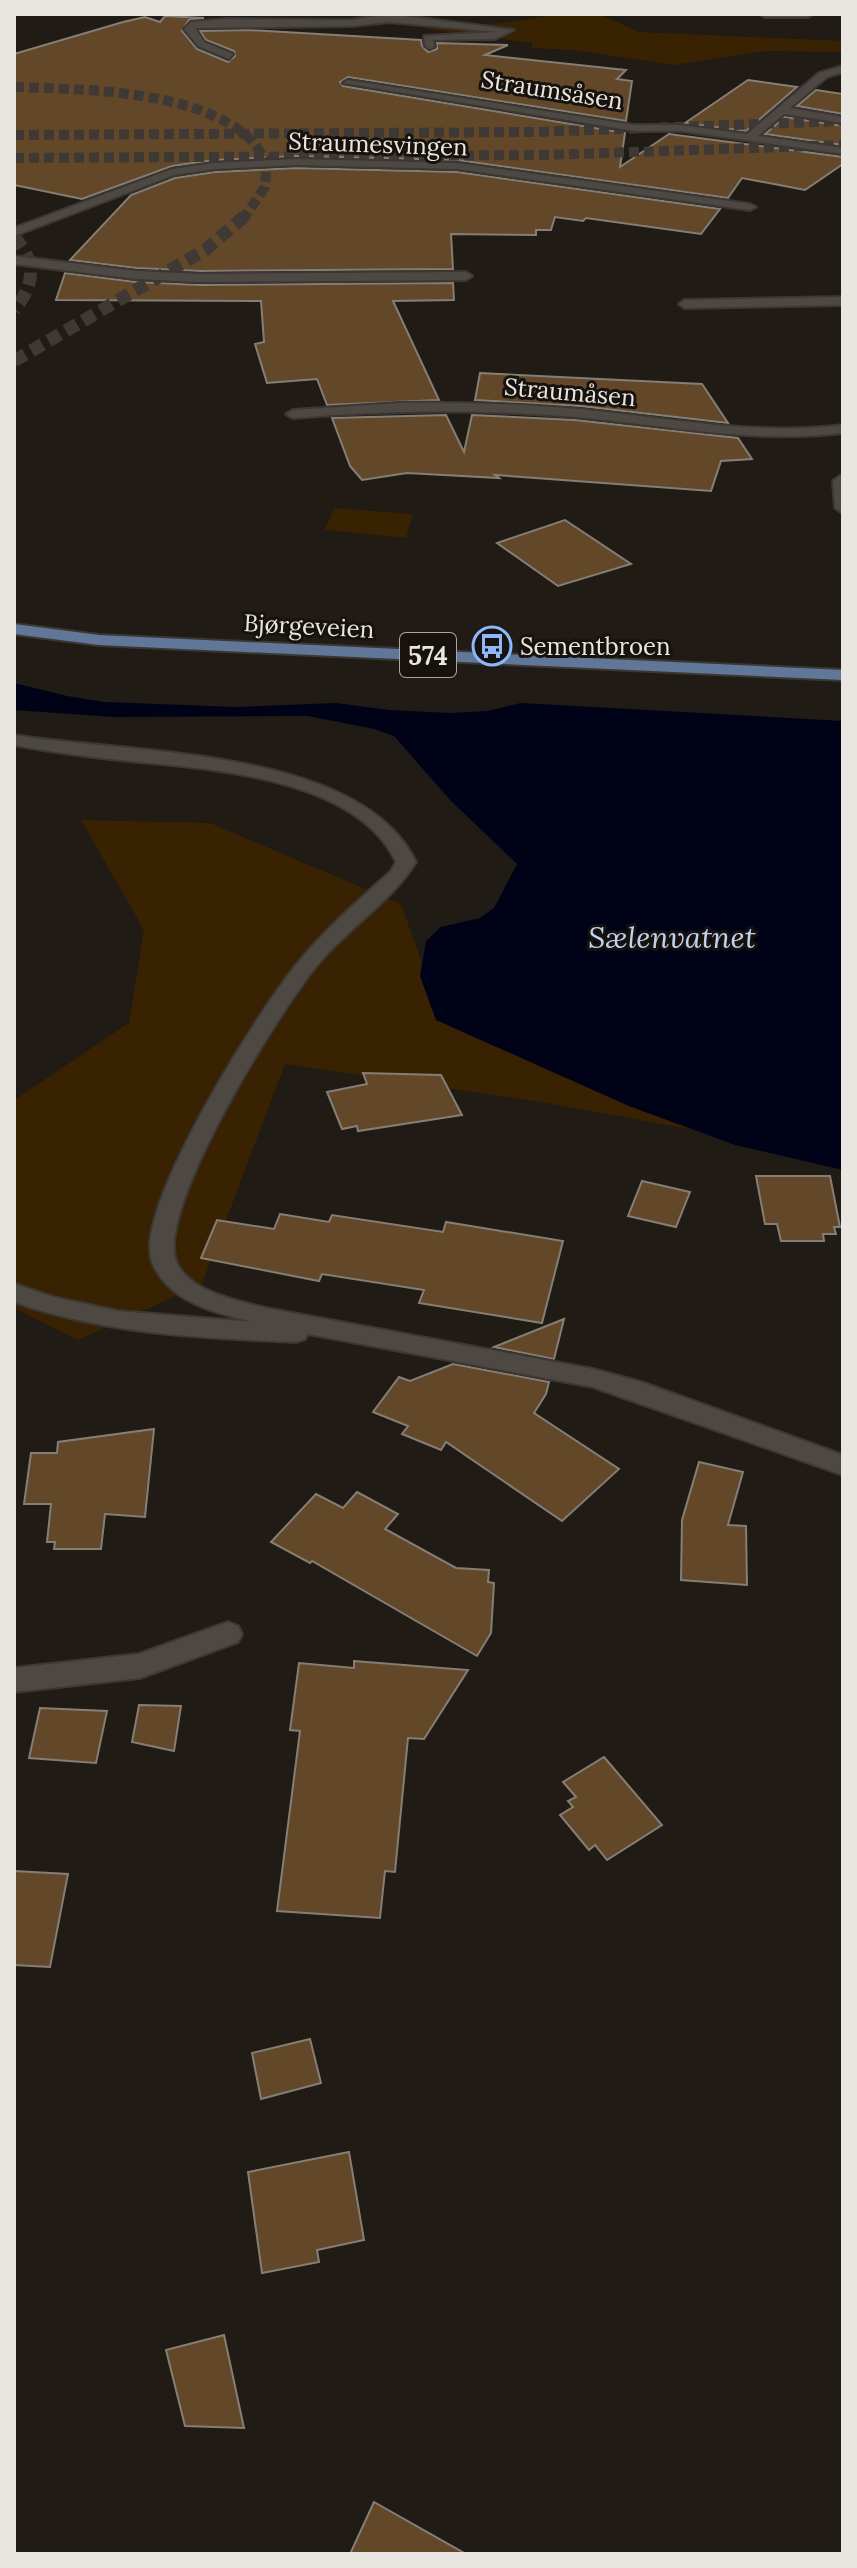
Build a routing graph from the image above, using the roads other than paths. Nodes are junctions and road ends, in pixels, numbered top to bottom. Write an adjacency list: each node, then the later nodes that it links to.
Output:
1 (765, 14): 2 (street)
2 (808, 14)
3 (392, 17): 4 (street); 5 (street)
4 (430, 46)
5 (229, 56)
6 (843, 69): 8 (street)
7 (348, 83): 10 (street, Straumsåsen)
8 (781, 110): 9 (street); 10 (street)
9 (843, 120)
10 (750, 137): 11 (street, Straumsåsen)
11 (843, 151)
12 (750, 207): 13 (street, Straumesvingen)
13 (14, 232)
14 (14, 260): 15 (street)
15 (466, 276)
16 (843, 301): 17 (street)
17 (685, 304)
18 (293, 414): 19 (street, Straumåsen)
19 (843, 429)
20 (843, 478): 21 (street)
21 (843, 508)
22 (14, 629): 23 (main road, Bjørgeveien / 574)
23 (843, 675)
24 (14, 740): 26 (street)
25 (15, 1293): 26 (street)
26 (367, 1336): 27 (street)
27 (843, 1465)
28 (228, 1634): 29 (street)
29 (14, 1680)

